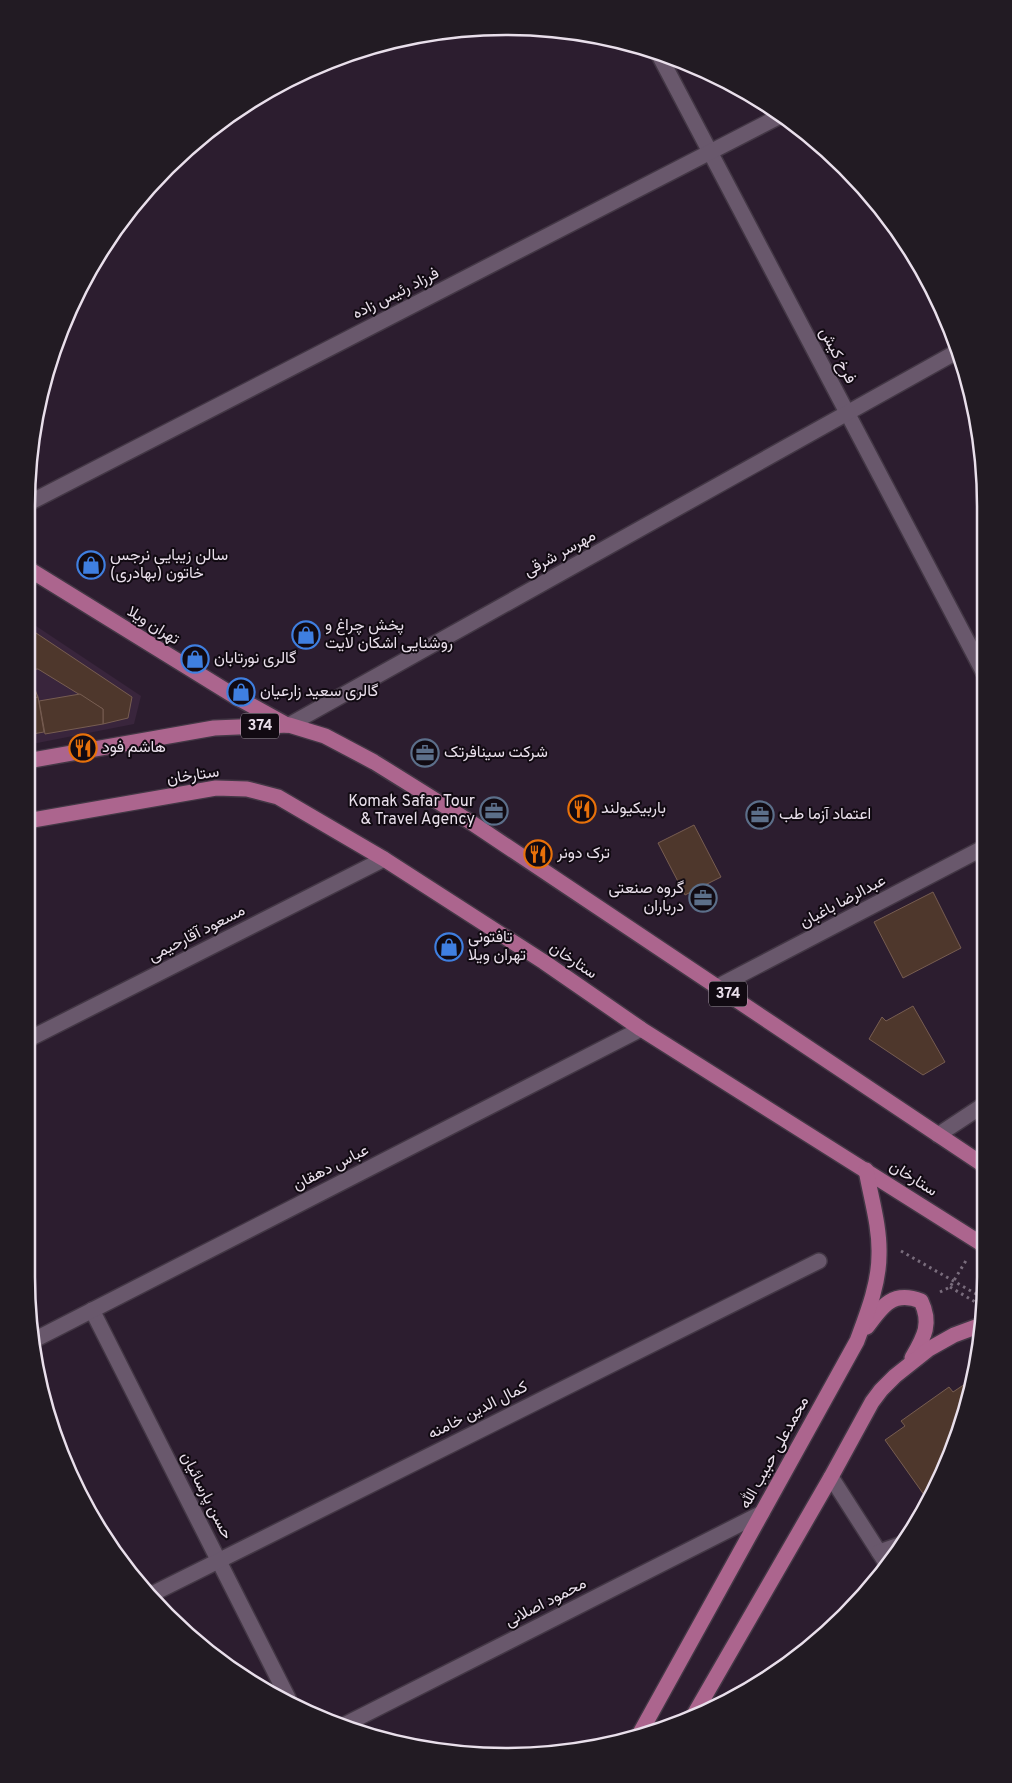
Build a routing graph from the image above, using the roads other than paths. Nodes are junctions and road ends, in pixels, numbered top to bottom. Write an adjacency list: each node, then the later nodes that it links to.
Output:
1 (663, 62): 3 (street, فرخ کیش)
2 (775, 119): 3 (street, فرزاد رئیس زاده)
3 (710, 152): 5 (street, فرخ کیش); 6 (street, فرزاد رئیس زاده)
4 (952, 355): 5 (street, مهرسر شرقی)
5 (848, 413): 8 (street, فرخ کیش); 9 (street, مهرسر شرقی)
6 (35, 500)
7 (35, 573): 9 (main road, تهران ویلا)
8 (977, 660)
9 (289, 725): 10 (main road, 374); 14 (main road, 374)
10 (35, 760)
11 (35, 820): 13 (main road, ستارخان)
12 (977, 851): 14 (street, عبدالرضا باغبان)
13 (384, 859): 15 (main road, ستارخان); 16 (street, مسعود آقارحیمی)
14 (717, 987): 18 (main road, 374)
15 (642, 1028): 20 (main road, ستارخان); 23 (street, عباس دهقان)
16 (35, 1035)
17 (977, 1109): 18 (street)
18 (938, 1135): 19 (main road, 374)
19 (977, 1161)
20 (866, 1170): 21 (main road, ستارخان); 26 (main road, محمدعلی حبیب الله)
21 (977, 1241)
22 (819, 1260): 31 (street, کمال الدین خامنه)
23 (92, 1310): 25 (street, عباس دهقان); 31 (street, حسن پارسائیان)
24 (974, 1328): 27 (main road)
25 (39, 1337)
26 (857, 1341): 27 (main road); 29 (main road, محمدعلی حبیب الله)
27 (909, 1364): 28 (main road)
28 (831, 1477): 30 (street); 34 (main road)
29 (762, 1514): 35 (street, محمود اصلانی); 36 (main road, محمدعلی حبیب الله)
30 (882, 1558)
31 (219, 1560): 32 (street, کمال الدین خامنه); 33 (street, حسن پارسائیان)
32 (156, 1592)
33 (285, 1693)
34 (699, 1706)
35 (351, 1721)
36 (644, 1727)

